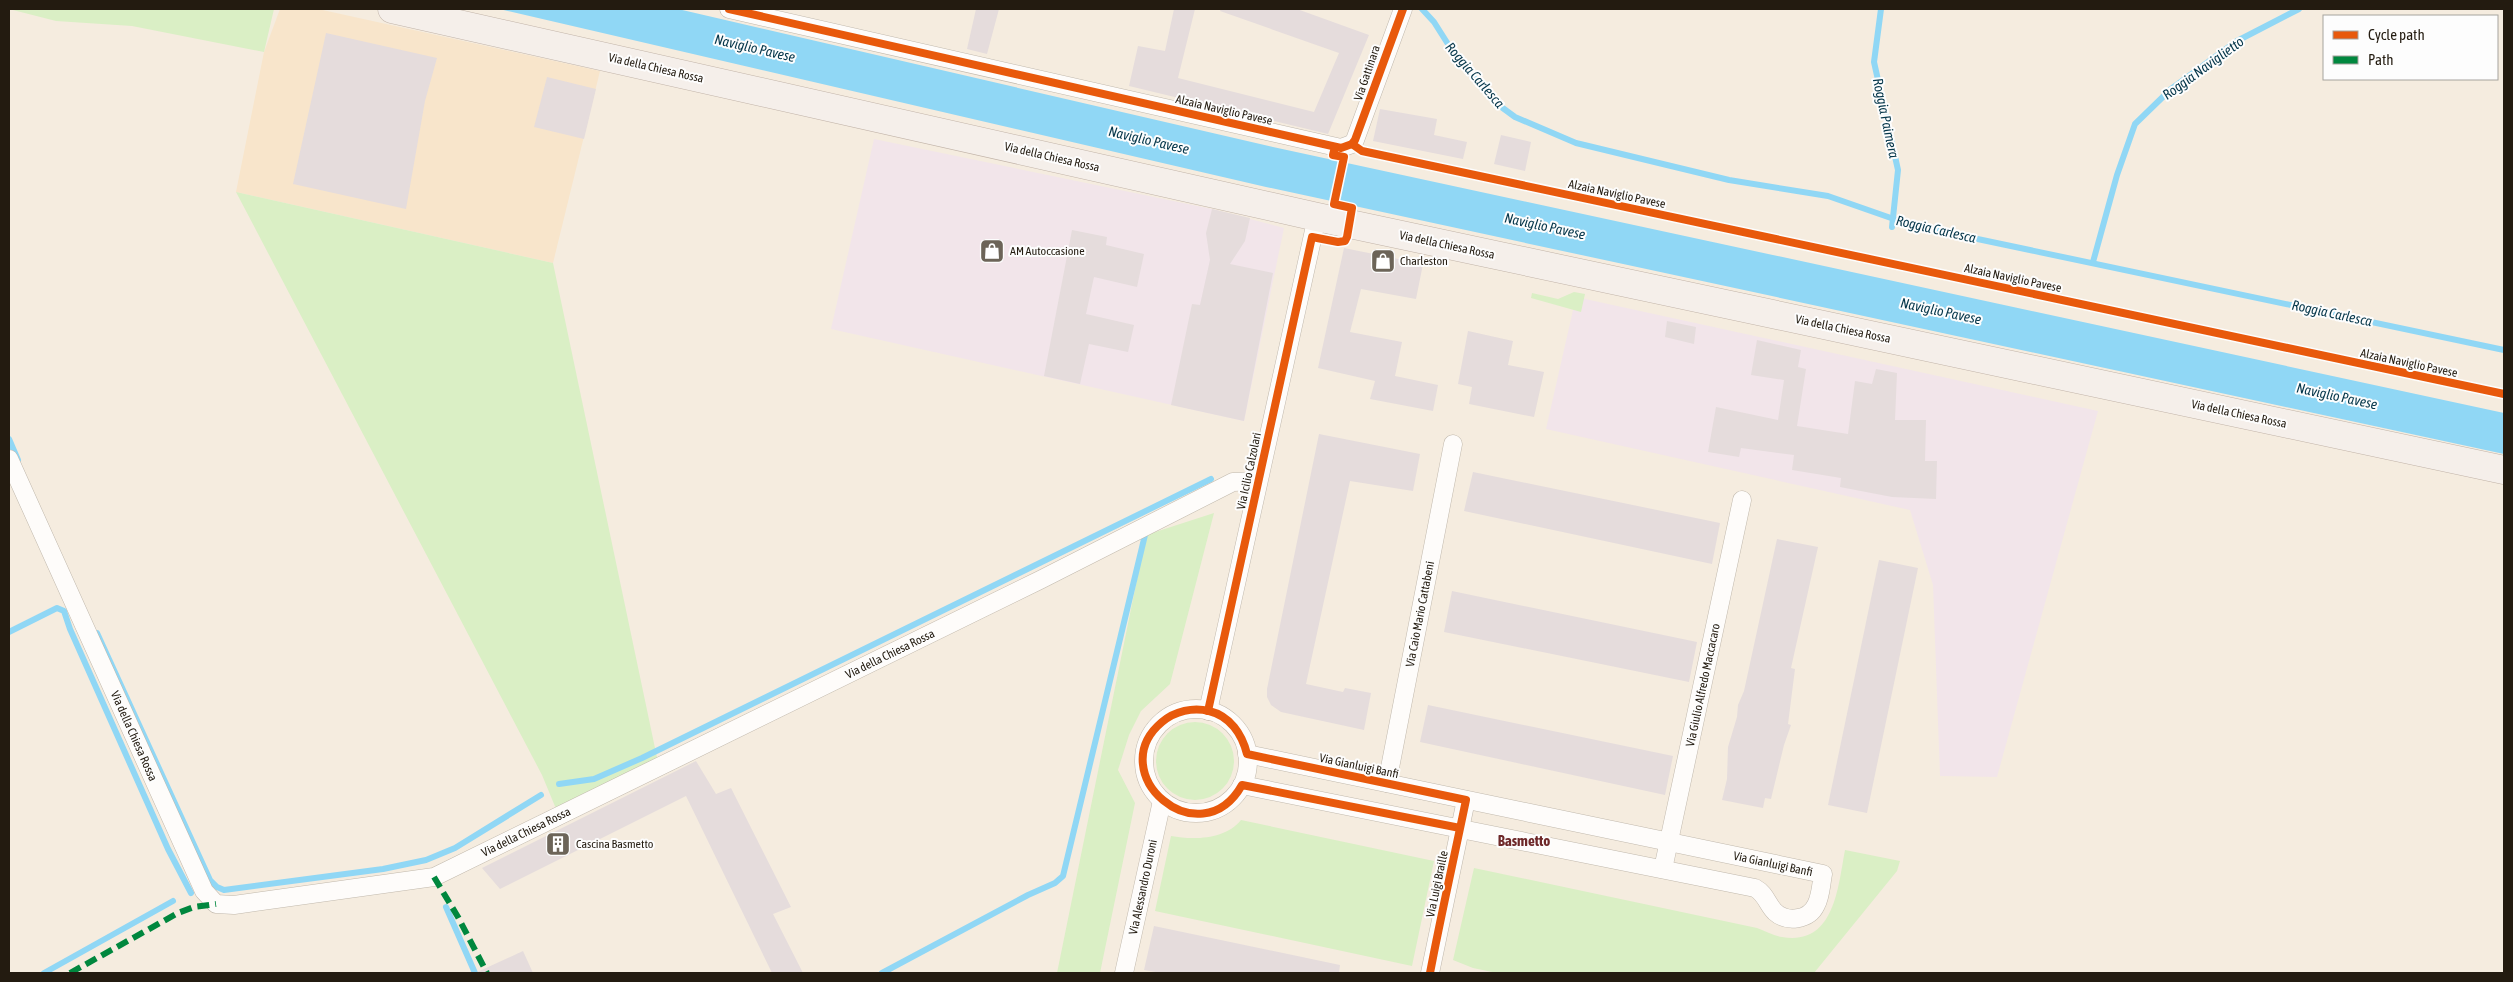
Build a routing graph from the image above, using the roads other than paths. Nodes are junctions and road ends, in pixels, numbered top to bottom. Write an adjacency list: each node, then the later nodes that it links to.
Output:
1 (392, 9): 5 (main road, Via della Chiesa Rossa)
2 (729, 9): 4 (street, Alzaia Naviglio Pavese)
3 (1402, 9): 4 (street, Via Gattinara)
4 (1352, 144)
5 (1317, 217): 8 (main road, Via della Chiesa Rossa); 9 (street, Via Icilio Calzolari)
6 (1453, 444): 13 (street, Via Caio Mario Cattabeni)
7 (9, 459): 9 (street, Via della Chiesa Rossa)
8 (2504, 470)
9 (1258, 481): 11 (street, Via Icilio Calzolari)
10 (1742, 500): 18 (street, Via Giulio Alfredo Maccacaro)
11 (1208, 711): 12 (street); 15 (street)
12 (1247, 754): 13 (street, Via Gianluigi Banfi); 14 (street)
13 (1387, 783): 16 (street, Via Gianluigi Banfi)
14 (1242, 785): 15 (street); 17 (street, Via Gianluigi Banfi)
15 (1162, 800): 20 (street, Via Alessandro Duroni)
16 (1466, 800): 17 (street, Via Luigi Braille); 18 (street, Via Gianluigi Banfi)
17 (1460, 828): 19 (street, Via Gianluigi Banfi); 21 (street, Via Luigi Braille)
18 (1670, 842): 19 (street, Via Giulio Alfredo Maccacaro); 19 (street, Via Gianluigi Banfi)
19 (1662, 869)
20 (1124, 973)
21 (1430, 973)

